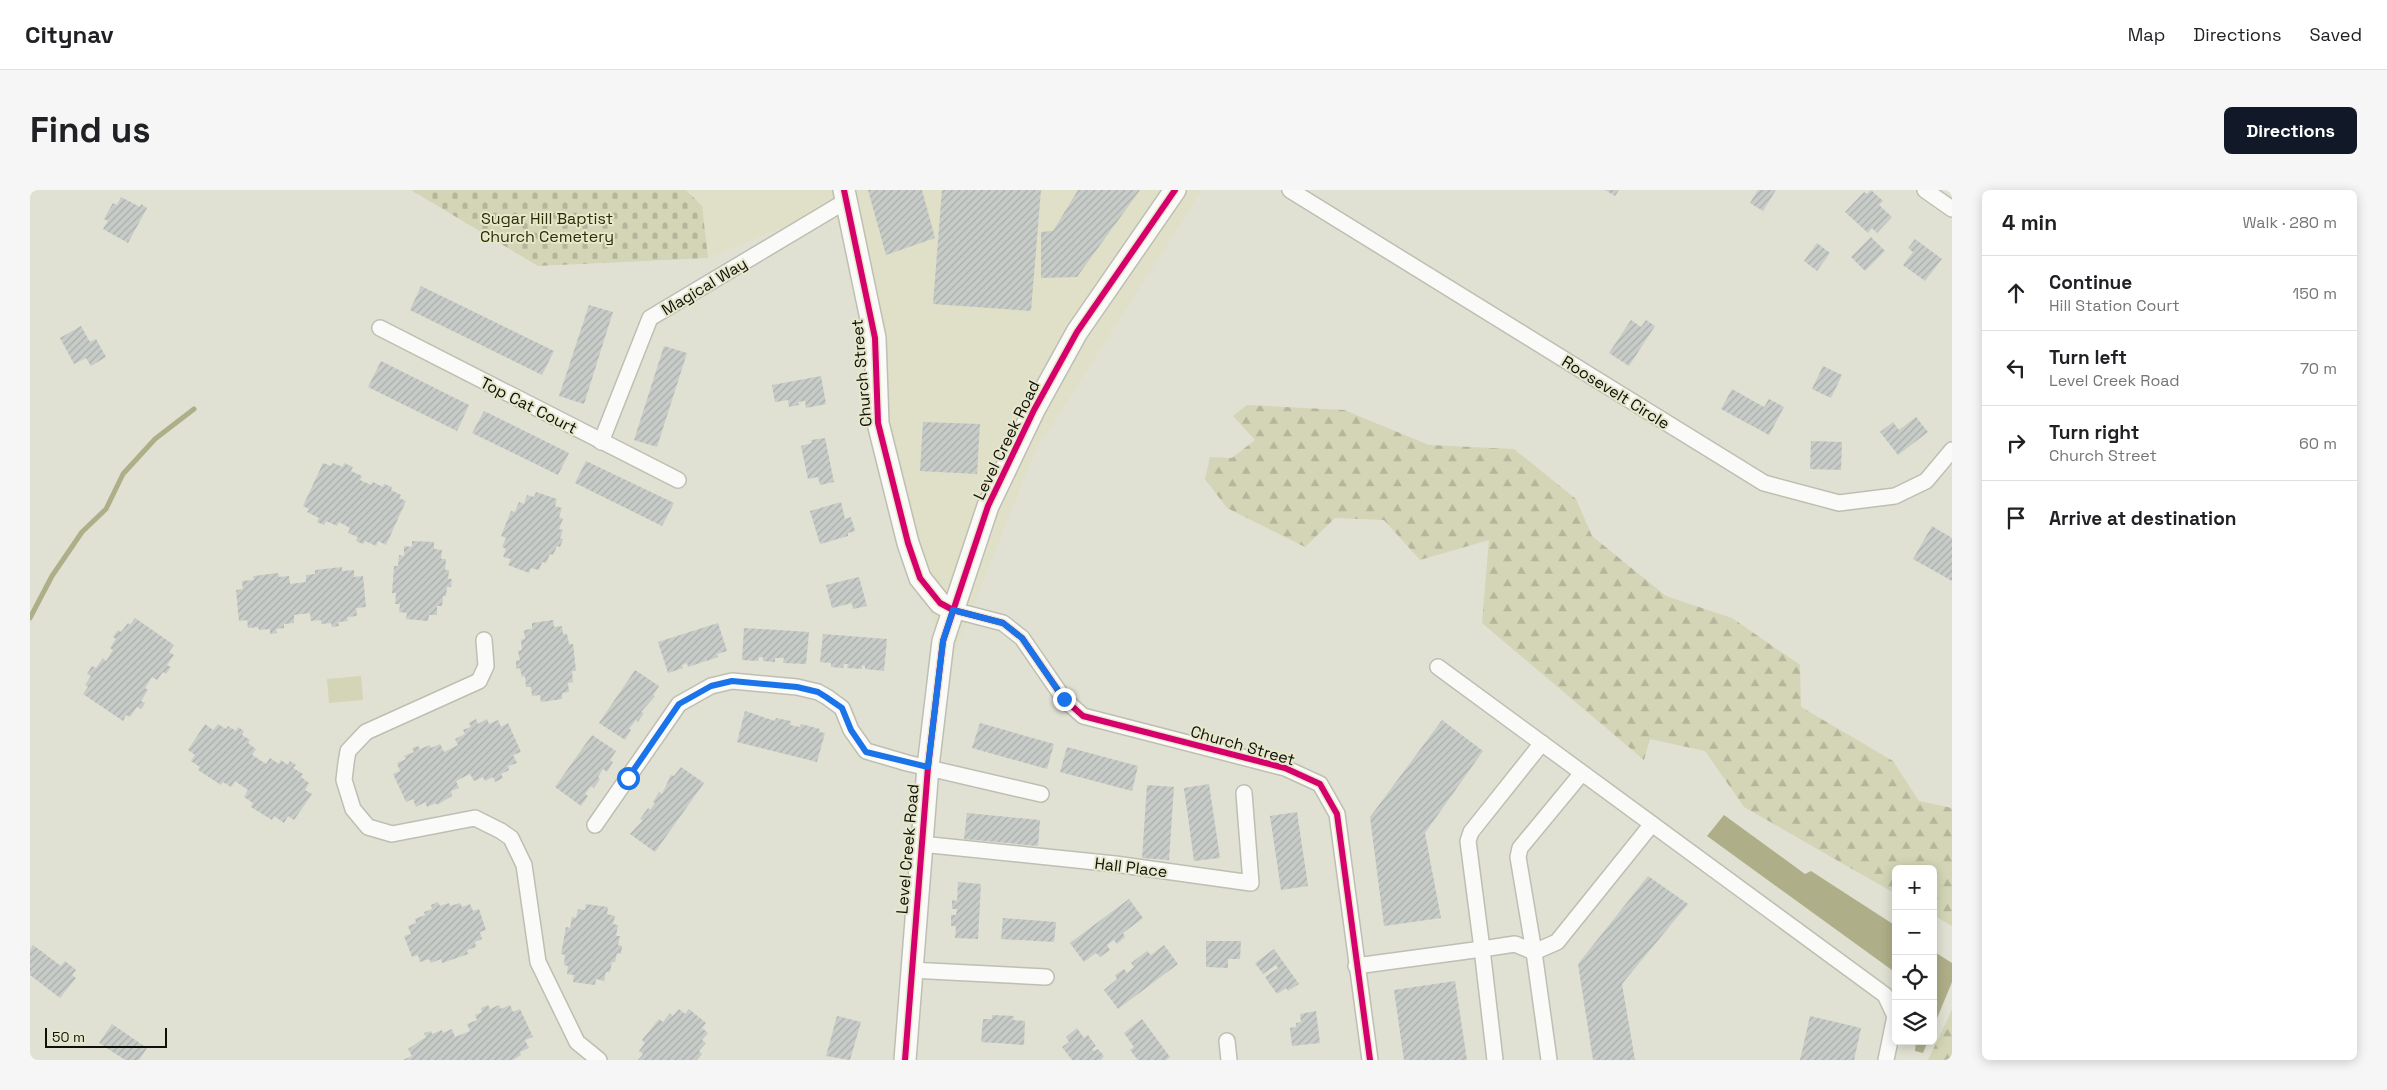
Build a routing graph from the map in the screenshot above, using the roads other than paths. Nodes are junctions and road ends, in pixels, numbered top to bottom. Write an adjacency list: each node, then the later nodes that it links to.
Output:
1 (1175, 190): 10 (street, Level Creek Road)
2 (1290, 190): 8 (street, Roosevelt Circle)
3 (1925, 190): 5 (street)
4 (845, 196): 7 (street, Magical Way); 10 (street, Church Street)
5 (1952, 209)
6 (380, 328): 7 (street, Top Cat Court)
7 (601, 442): 9 (street, Top Cat Court)
8 (1952, 450)
9 (678, 480)
10 (946, 607): 14 (street, Level Creek Road); 23 (street, Church Street)
11 (484, 640): 27 (street)
12 (1438, 667): 13 (street)
13 (1542, 743): 15 (street); 21 (street)
14 (928, 767): 17 (street); 19 (street); 20 (street, Level Creek Road)
15 (1582, 772): 18 (street); 22 (street)
16 (1244, 793): 20 (street, Hall Place)
17 (1041, 794)
18 (1652, 824): 22 (street); 33 (street)
19 (595, 825)
20 (921, 844): 24 (street, Level Creek Road)
21 (1482, 949): 22 (street); 23 (street); 31 (street)
22 (1534, 952): 32 (street)
23 (1356, 966): 30 (street, Church Street)
24 (910, 970): 25 (street); 28 (street, Level Creek Road)
25 (1046, 977)
26 (1227, 1041): 29 (street)
27 (598, 1060)
28 (905, 1060)
29 (1230, 1060)
30 (1370, 1060)
31 (1495, 1060)
32 (1549, 1060)
33 (1886, 1060)

